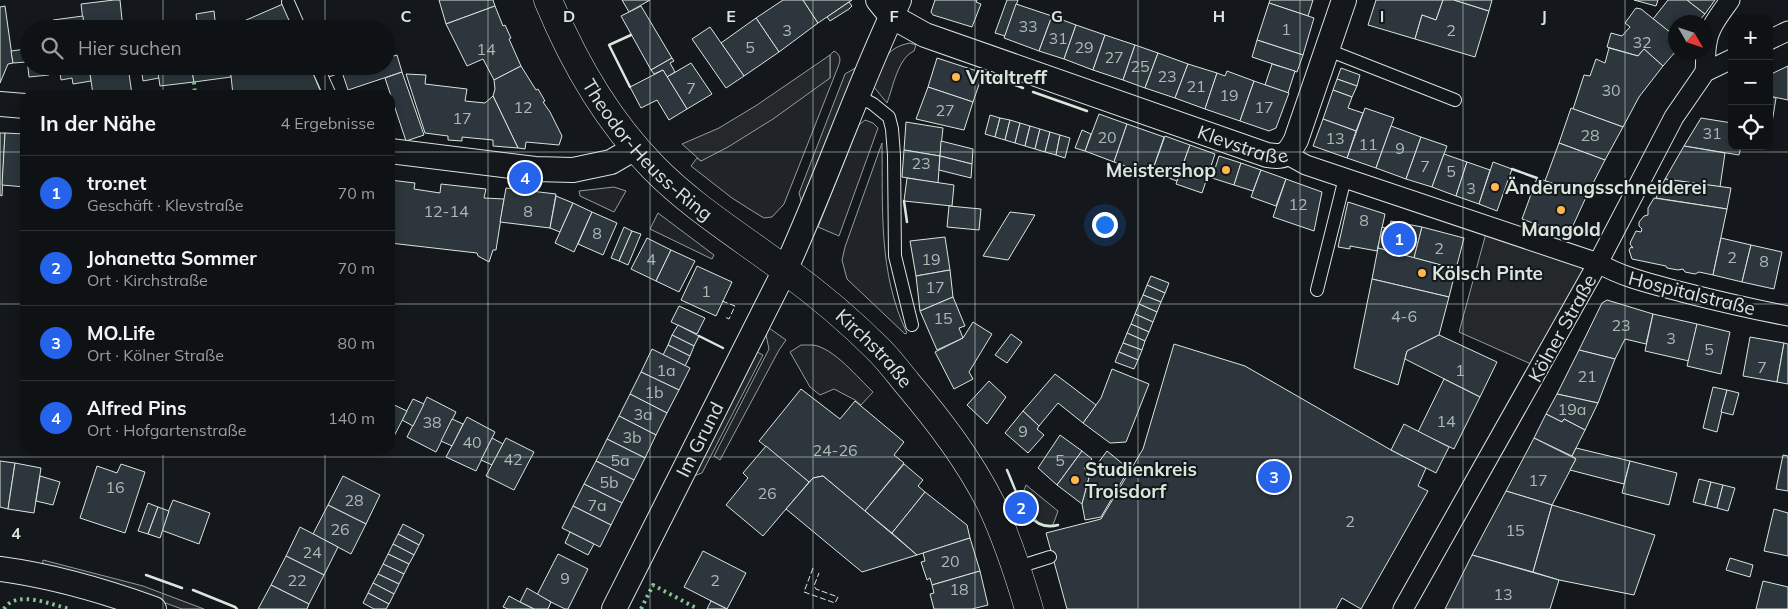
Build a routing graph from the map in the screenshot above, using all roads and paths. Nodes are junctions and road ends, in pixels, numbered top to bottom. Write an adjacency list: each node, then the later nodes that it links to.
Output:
1 (548, 0): 18 (main road, Theodor-Heuss-Ring)
2 (1344, 0): 9 (street)
3 (1730, 0): 11 (street)
4 (288, 2): 6 (lane)
5 (890, 5): 14 (street); 20 (street, Klevstraße)
6 (296, 20)
7 (1788, 31): 8 (street)
8 (1773, 38)
9 (1328, 50): 15 (lane); 20 (street)
10 (1730, 60): 11 (street, Kölner Straße)
11 (1705, 72): 22 (street, Kölner Straße)
12 (321, 75): 13 (lane)
13 (328, 90)
14 (858, 96): 23 (street); 26 (lane)
15 (1455, 100)
16 (0, 104): 17 (street)
17 (20, 106)
18 (635, 148): 19 (street); 23 (main road, Theodor-Heuss-Ring)
19 (395, 153)
20 (1286, 154): 21 (street, Klevstraße)
21 (1345, 178): 22 (street, Klevstraße); 24 (lane)
22 (1598, 263): 25 (street, Hospitalstraße); 33 (street, Kölner Straße)
23 (785, 270): 28 (main road, Kirchstraße); 31 (street, Im Grund)
24 (1317, 290)
25 (1788, 316)
26 (912, 325)
27 (1050, 557): 28 (lane)
28 (1015, 568): 32 (main road, Kirchstraße)
29 (0, 569): 30 (street)
30 (154, 609)
31 (614, 609)
32 (1029, 609)
33 (1403, 609)

